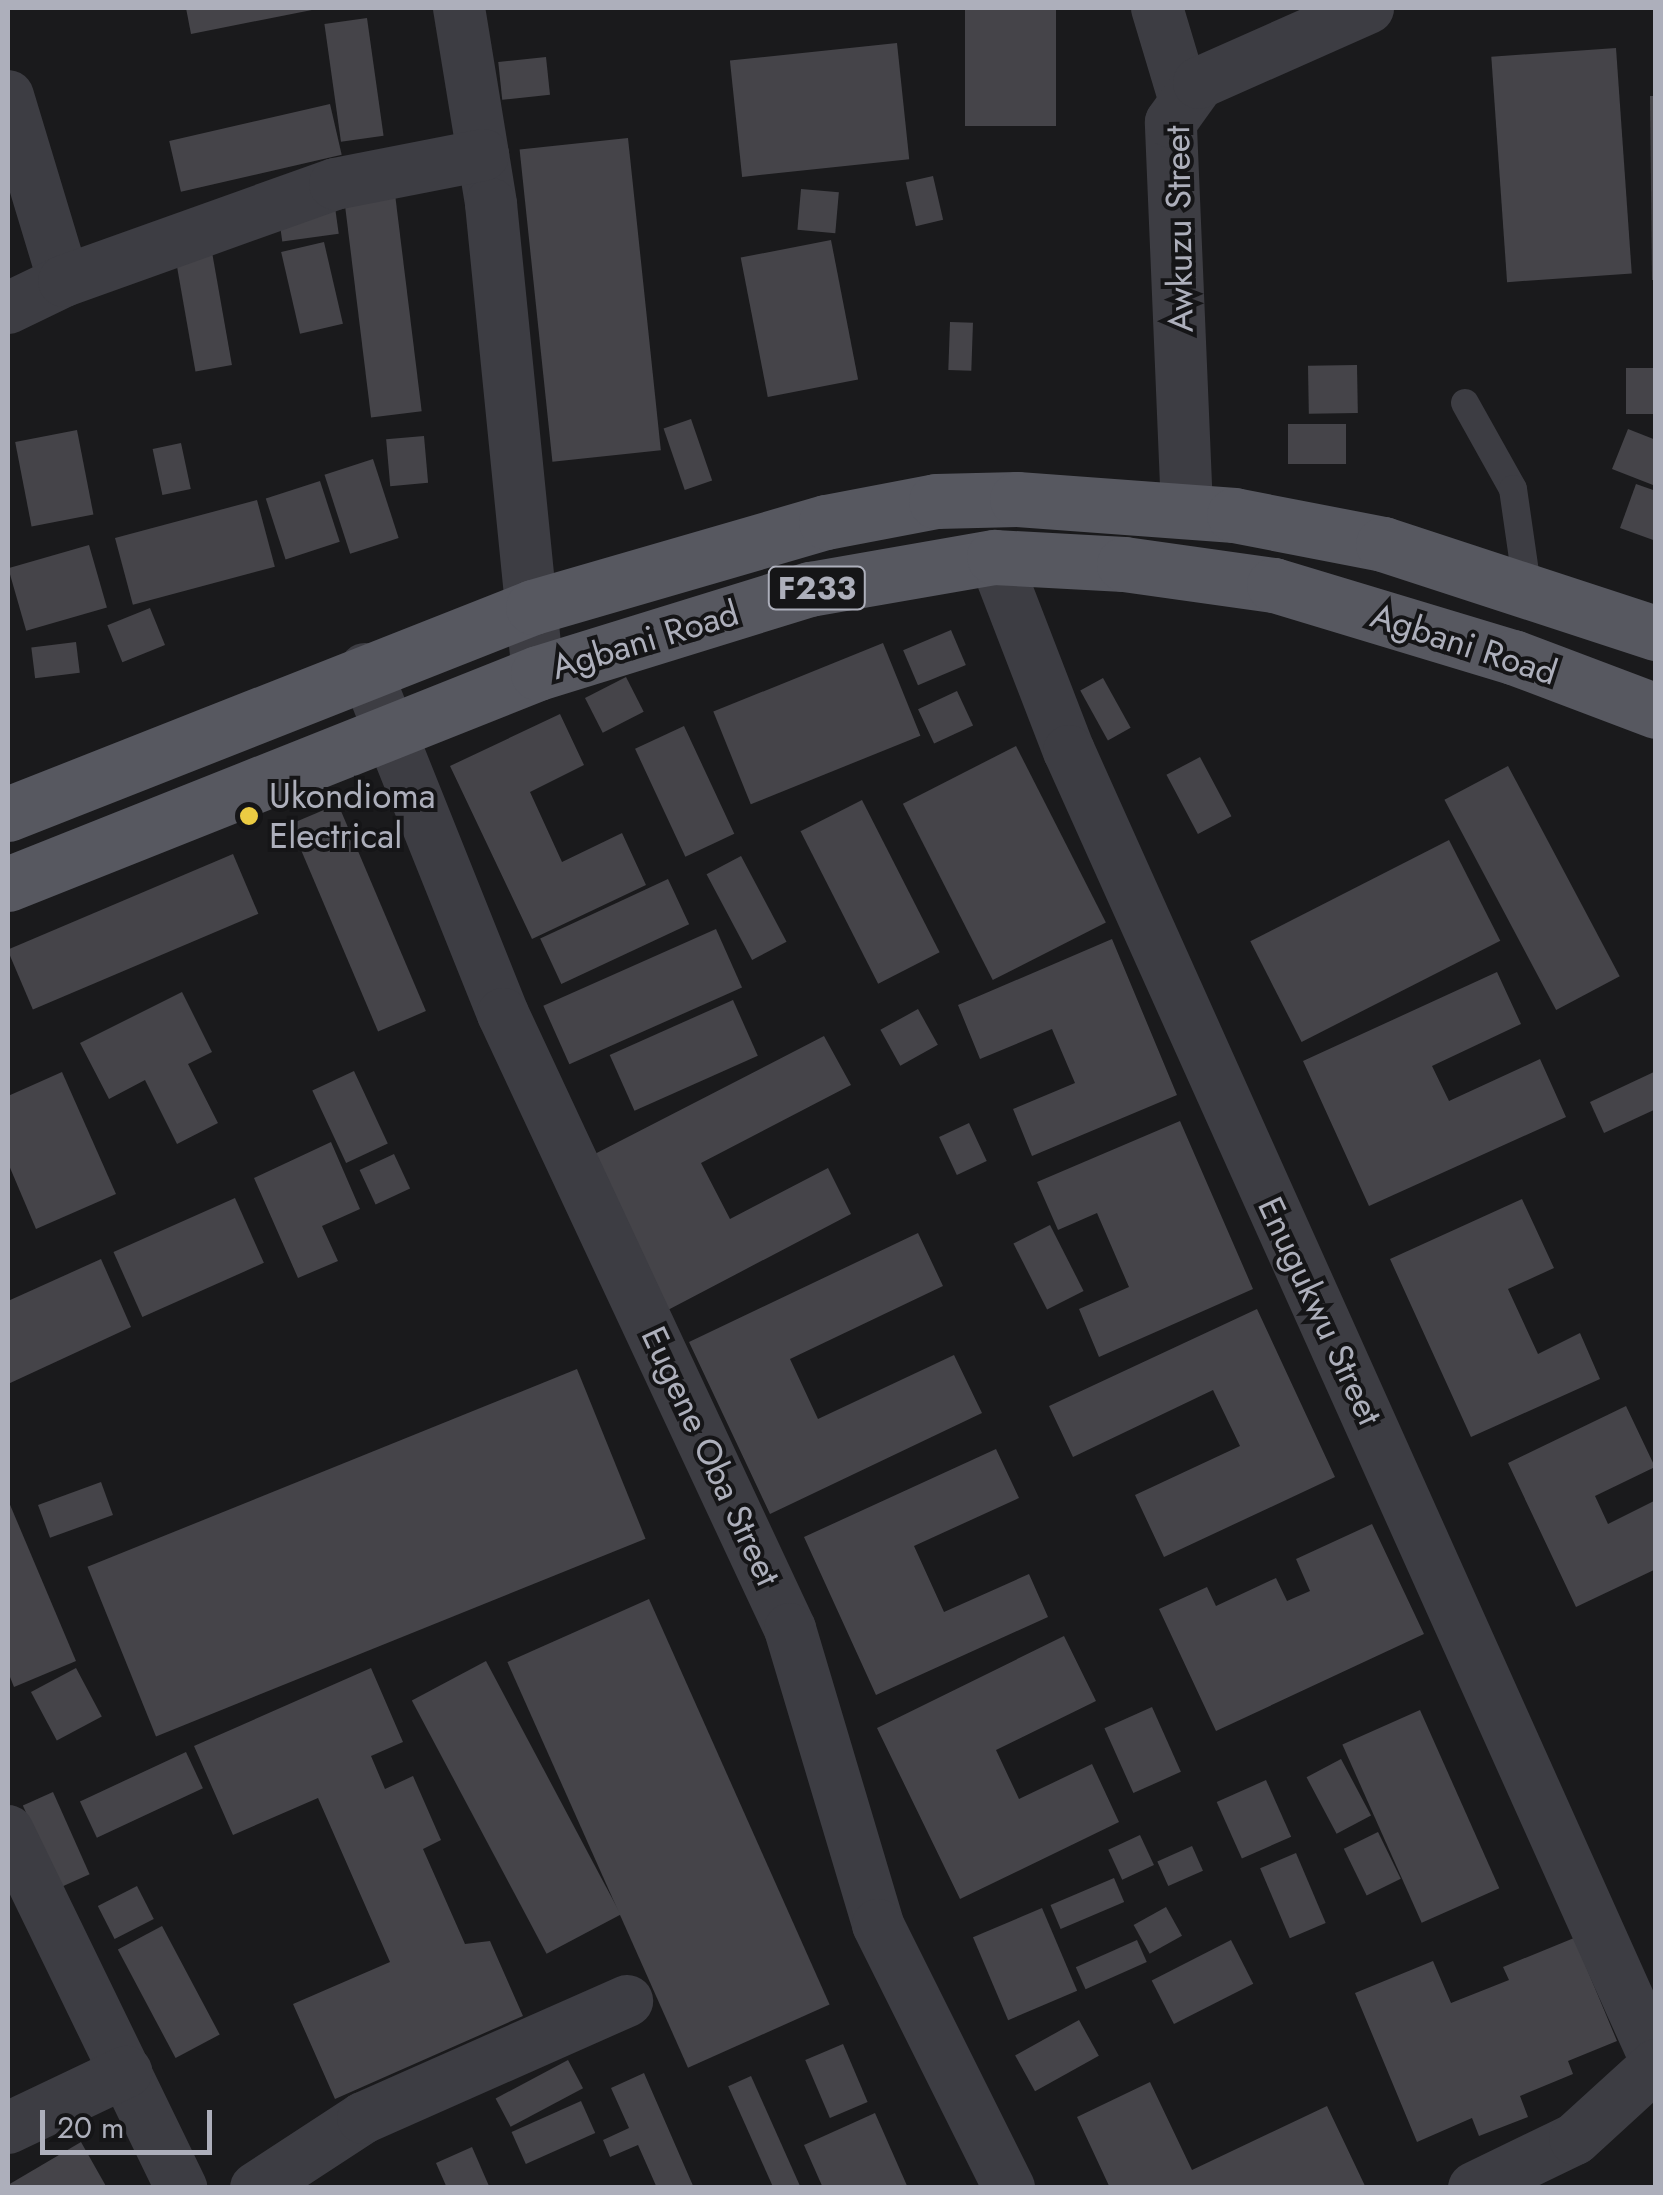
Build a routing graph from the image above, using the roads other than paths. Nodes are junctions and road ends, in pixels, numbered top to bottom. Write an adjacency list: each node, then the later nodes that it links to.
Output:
1 (459, 8): 6 (street)
2 (1157, 8): 5 (street)
3 (1368, 8): 5 (street, Awkuzu Street)
4 (8, 96): 7 (street)
5 (1184, 98): 10 (street, Awkuzu Street)
6 (483, 155): 7 (street); 13 (street)
7 (64, 281): 8 (street)
8 (8, 308)
9 (1465, 403): 12 (lane)
10 (1187, 509): 12 (main road, Agbani Road / F233); 13 (main road, Agbani Road / F233)
11 (994, 557): 16 (main road, Agbani Road / F233); 17 (main road, Agbani Road / F233); 23 (street, Enugukwu Street)
12 (1527, 586): 14 (main road, Agbani Road / F233)
13 (533, 607): 15 (main road, Agbani Road / F233); 16 (street)
14 (1656, 633)
15 (365, 669): 18 (street, Eugene Oba Street); 19 (main road, Agbani Road / F233)
16 (538, 672): 18 (main road, Agbani Road / F233)
17 (1656, 710)
18 (390, 731): 20 (main road, Agbani Road / F233); 28 (street, Eugene Oba Street)
19 (8, 814)
20 (8, 884)
21 (8, 1831): 24 (street)
22 (627, 2001): 27 (street)
23 (1656, 2063): 29 (street)
24 (126, 2072): 25 (street); 26 (street)
25 (8, 2128)
26 (181, 2188)
27 (256, 2188)
28 (1010, 2188)
29 (1474, 2188)

